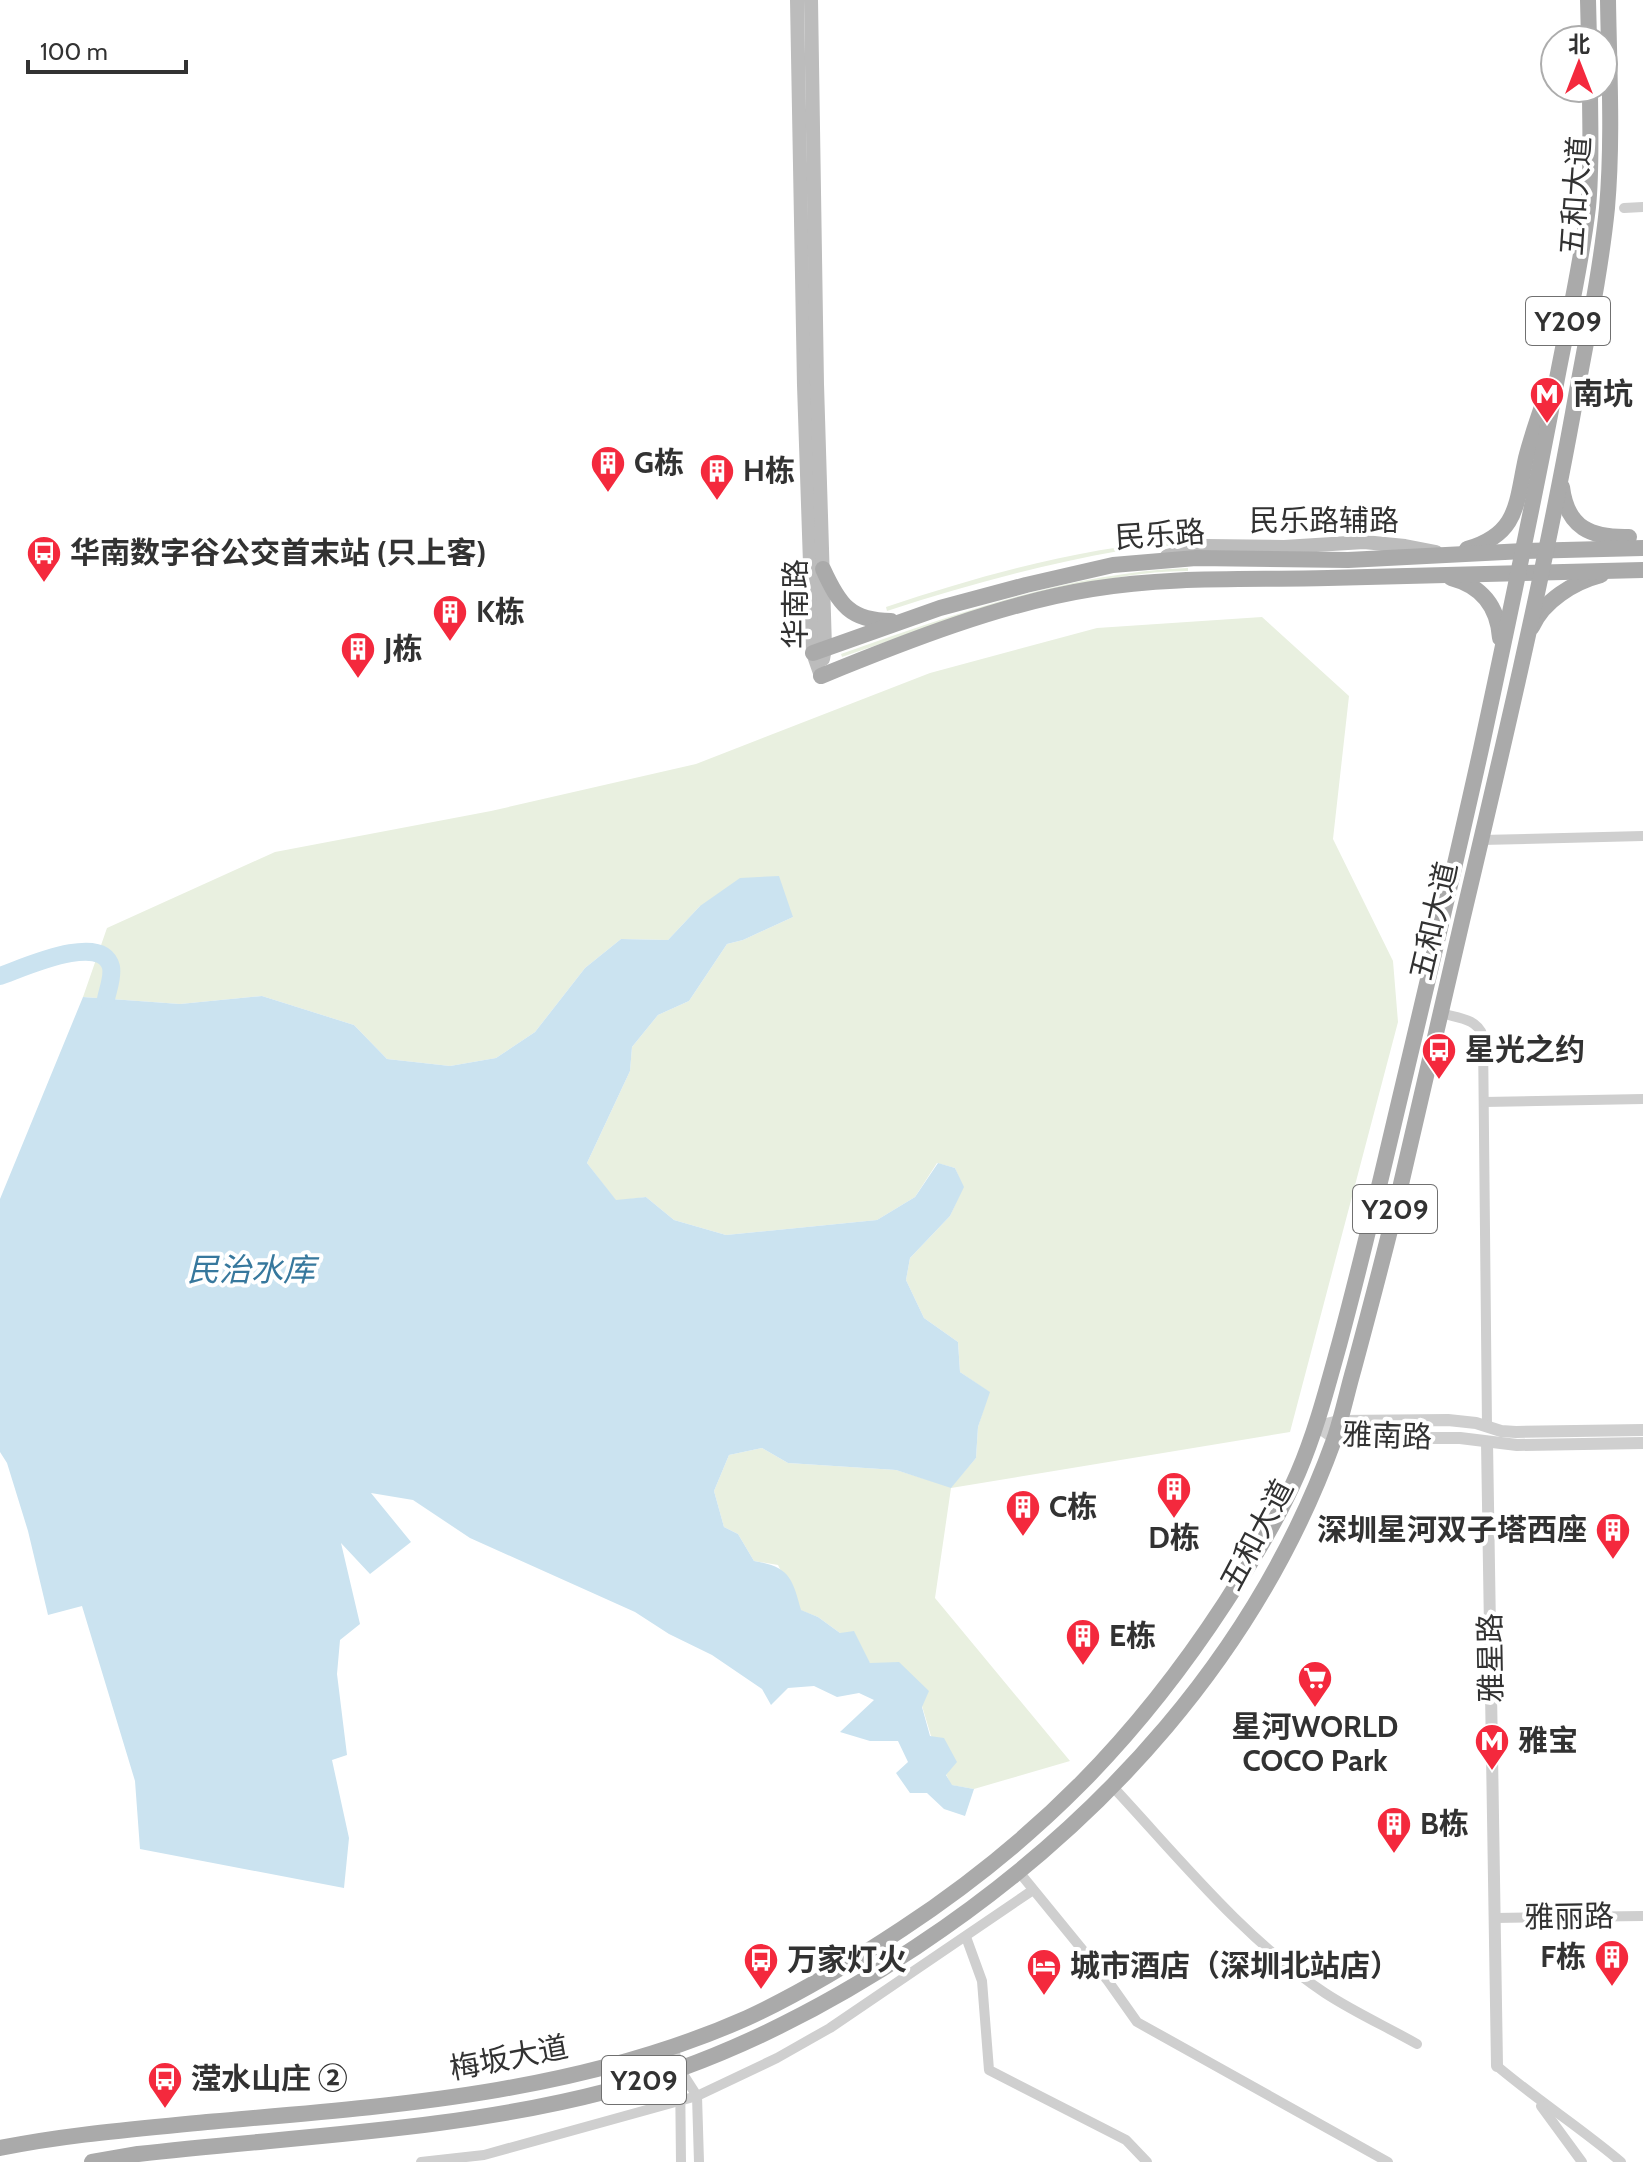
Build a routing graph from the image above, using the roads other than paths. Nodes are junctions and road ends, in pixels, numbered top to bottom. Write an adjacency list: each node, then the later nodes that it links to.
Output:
1 (797, 0): 24 (main road, 华南路)
2 (811, 0): 16 (main road, 华南路)
3 (1588, 0): 5 (main road)
4 (1608, 0): 10 (main road, 五和大道 / Y209)
5 (1589, 24)
6 (1590, 104): 9 (main road, 五和大道 / Y209)
7 (1643, 207): 8 (street)
8 (1624, 208)
9 (1564, 340): 14 (main road, 五和大道 / Y209); 15 (main road)
10 (1561, 480): 11 (main road); 13 (main road, 五和大道 / Y209)
11 (1643, 537)
12 (1643, 548): 13 (main road, 民乐路)
13 (1545, 550): 14 (main road, 民乐路); 19 (main road, 五和大道 / Y209)
14 (1524, 551): 15 (main road, 民乐路); 20 (main road, 五和大道 / Y209)
15 (1448, 555): 22 (main road, 民乐路)
16 (823, 569): 22 (main road); 24 (main road, 华南路)
17 (1643, 570): 18 (main road, 民乐路)
18 (1617, 571): 19 (main road, 民乐路); 23 (main road)
19 (1541, 572): 20 (main road, 民乐路); 23 (main road, 五和大道 / Y209)
20 (1519, 573): 21 (main road, 民乐路); 25 (main road, 五和大道 / Y209)
21 (1438, 575): 25 (main road); 26 (main road, 民乐路)
22 (905, 620): 24 (main road, 民乐路)
23 (1526, 639): 28 (main road, 五和大道 / Y209)
24 (819, 650): 26 (main road, 华南路)
25 (1500, 662): 33 (main road, 五和大道 / Y209)
26 (821, 676)
27 (1643, 836): 28 (street)
28 (1481, 840): 29 (main road, 五和大道 / Y209)
29 (1441, 1013): 31 (street); 32 (main road, 五和大道 / Y209)
30 (1643, 1099): 31 (street)
31 (1484, 1102): 34 (street)
32 (1339, 1421): 33 (street, 雅南路); 34 (street, 雅南路); 36 (main road, 五和大道 / Y209)
33 (1317, 1426): 36 (street, 雅南路); 39 (main road, 五和大道 / Y209)
34 (1487, 1426): 35 (street, 雅南路)
35 (1643, 1430)
36 (1334, 1438): 37 (street, 雅南路); 40 (main road, 五和大道 / Y209)
37 (1487, 1442): 38 (street, 雅南路); 44 (street, 雅星路)
38 (1643, 1443)
39 (1089, 1778): 47 (main road, 梅坂大道 / Y209)
40 (1113, 1787): 41 (main road, 梅坂大道 / Y209); 46 (street)
41 (1019, 1872): 42 (street); 49 (main road, 梅坂大道 / Y209)
42 (1033, 1890): 45 (street); 59 (street)
43 (1643, 1916): 44 (street, 雅丽路)
44 (1495, 1918): 48 (street, 雅星路)
45 (966, 1937): 50 (street); 58 (street)
46 (1417, 2044)
47 (673, 2047): 49 (street); 53 (main road, 梅坂大道 / Y209)
48 (1497, 2066): 51 (street)
49 (680, 2069): 50 (street); 52 (street); 54 (main road, 梅坂大道 / Y209)
50 (697, 2096): 52 (street); 57 (street)
51 (1535, 2099): 60 (street); 61 (street)
52 (678, 2101): 55 (street); 56 (street)
53 (0, 2148)
54 (92, 2162)
55 (421, 2162)
56 (681, 2162)
57 (699, 2162)
58 (1147, 2162)
59 (1388, 2162)
60 (1582, 2162)
61 (1621, 2162)

